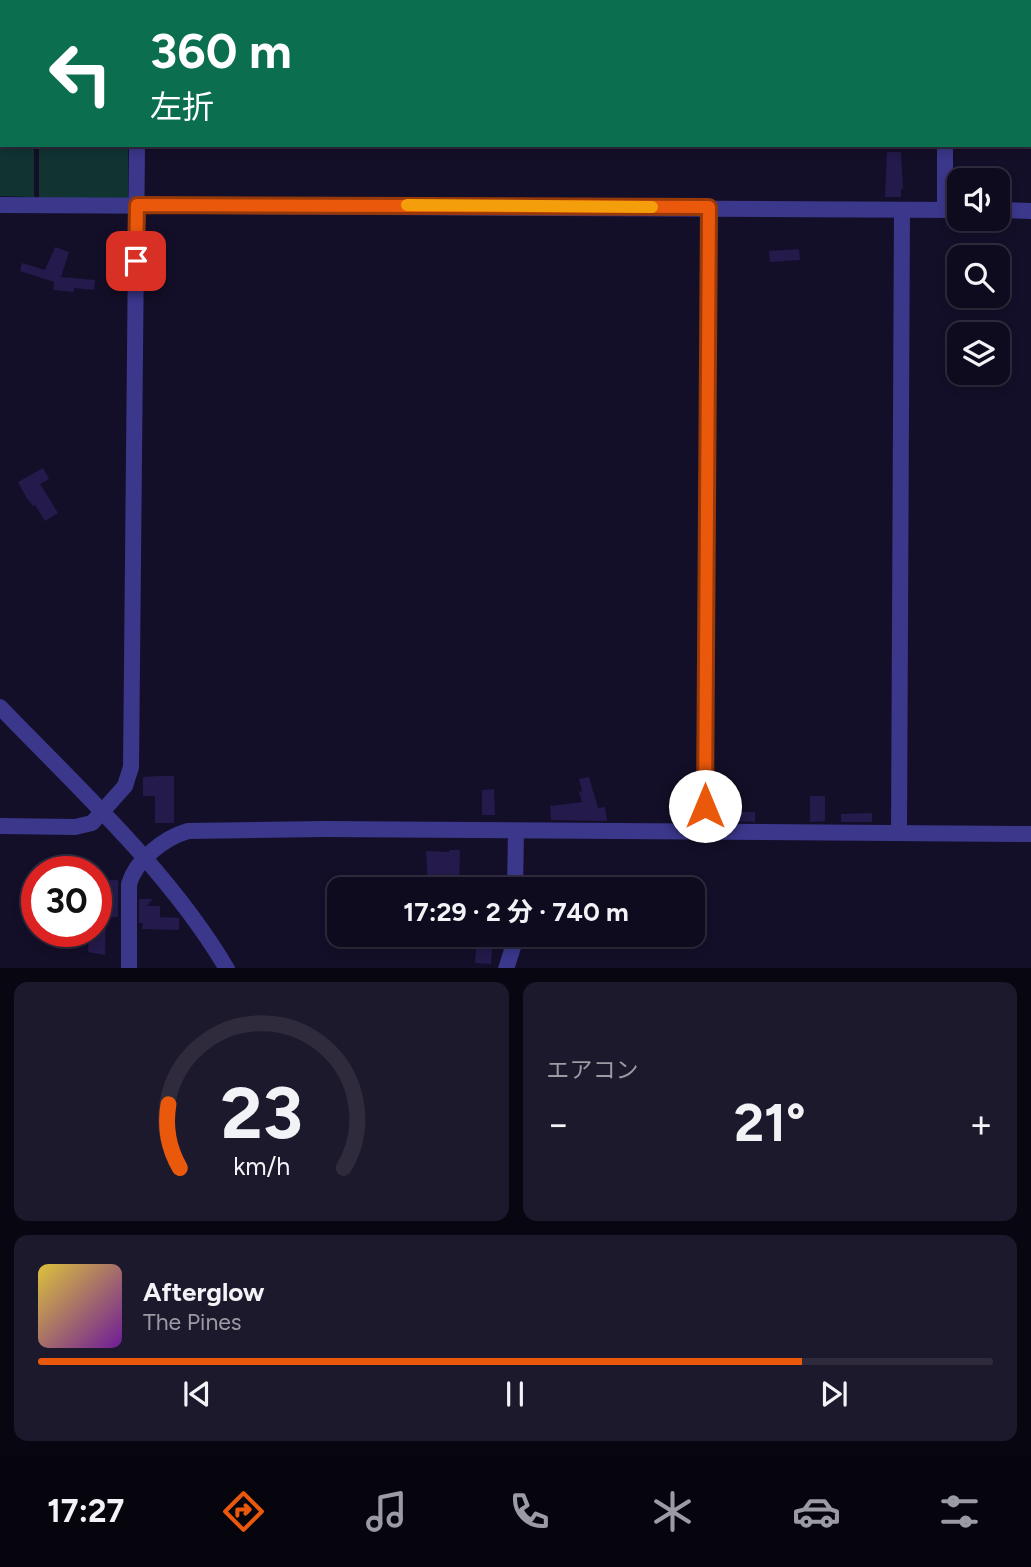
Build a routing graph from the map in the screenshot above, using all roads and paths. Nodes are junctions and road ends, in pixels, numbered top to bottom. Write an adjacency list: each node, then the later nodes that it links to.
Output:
1 (137, 147): 5 (street)
2 (945, 147): 3 (street)
3 (947, 168)
4 (0, 205): 5 (street)
5 (137, 205): 6 (street); 12 (street)
6 (709, 207): 7 (street); 15 (street)
7 (902, 210): 8 (street); 16 (street)
8 (947, 210)
9 (1010, 210): 10 (street)
10 (1031, 211)
11 (0, 707): 12 (street)
12 (102, 813): 13 (street); 18 (street)
13 (0, 826)
14 (516, 831): 15 (street); 18 (street); 19 (street)
15 (705, 831): 16 (street)
16 (898, 832): 17 (street)
17 (1031, 834)
18 (144, 860): 21 (street); 22 (street)
19 (515, 877)
20 (512, 947): 23 (street)
21 (129, 968)
22 (227, 968)
23 (506, 968)

